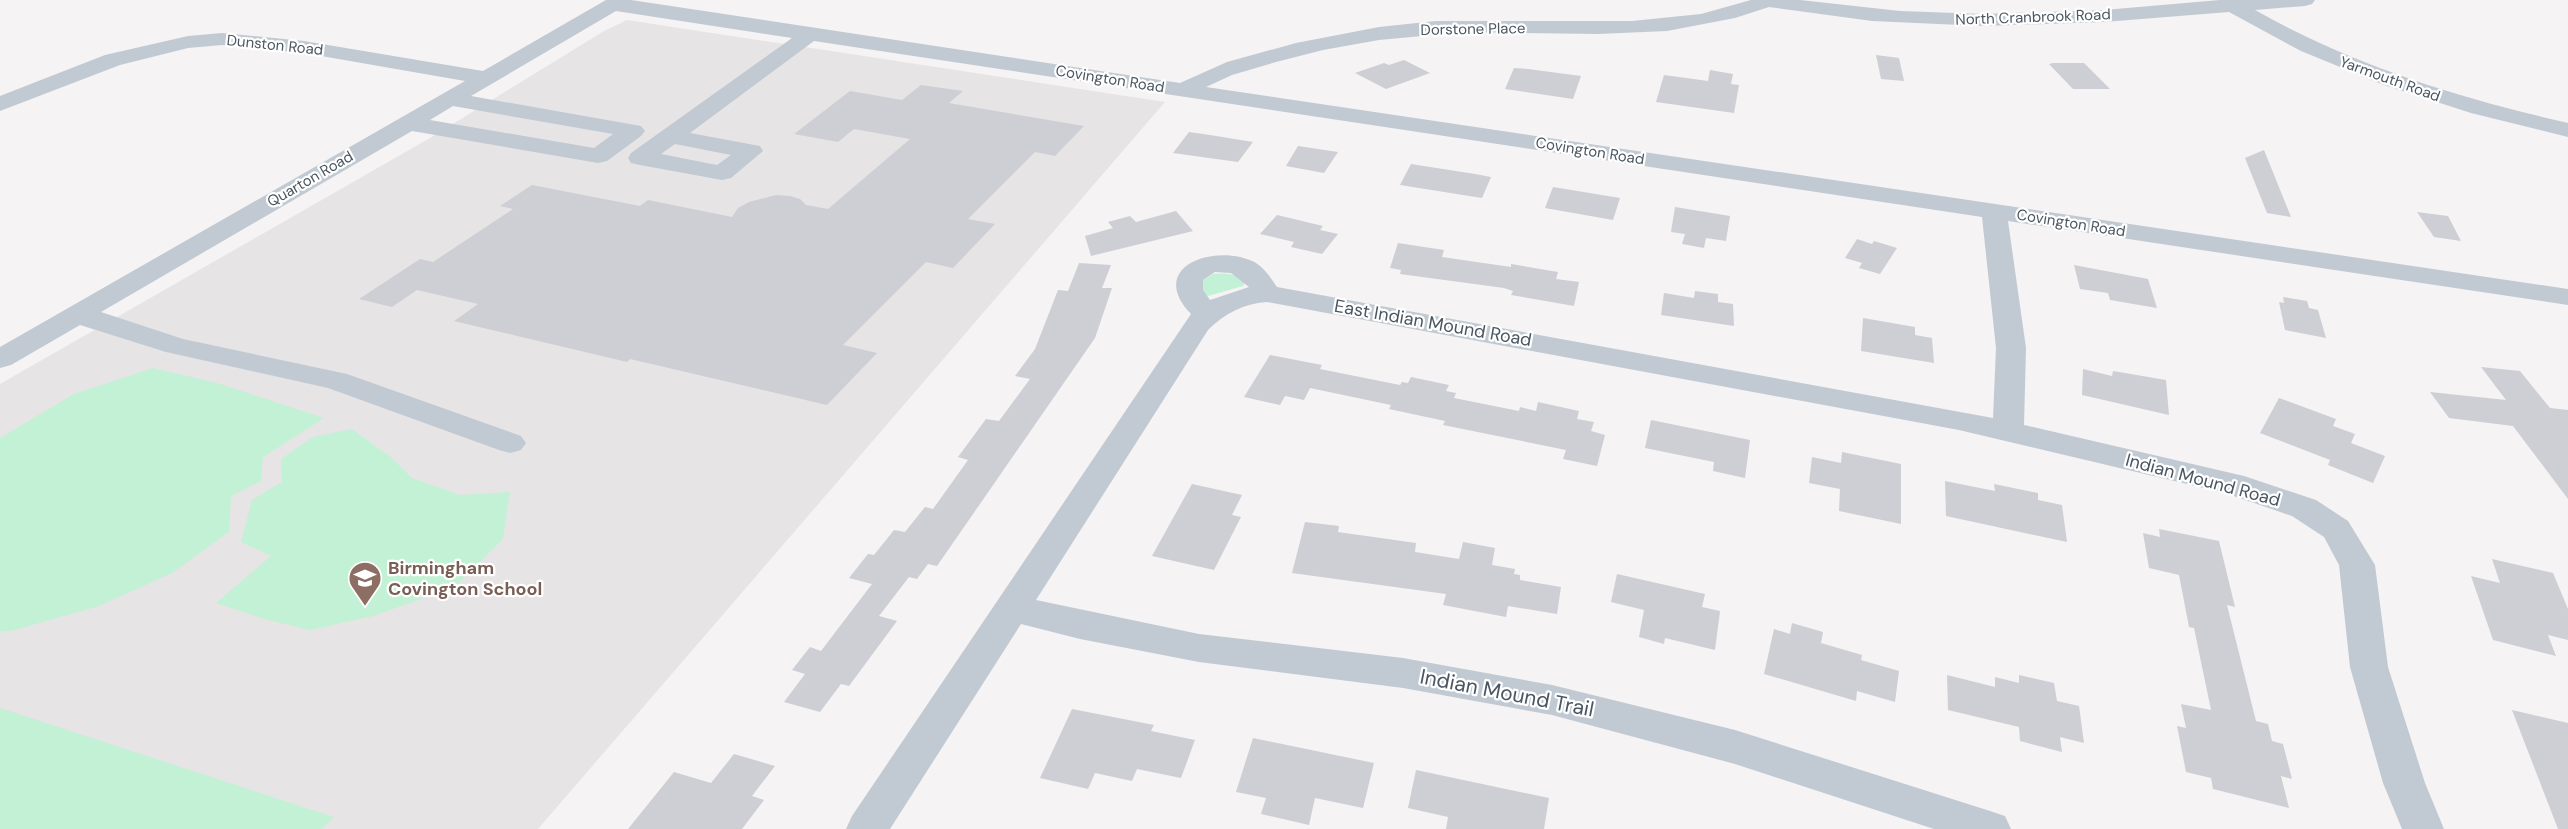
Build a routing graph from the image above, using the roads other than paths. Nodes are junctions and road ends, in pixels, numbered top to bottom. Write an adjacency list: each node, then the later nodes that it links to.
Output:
1 (2305, 0): 4 (street, North Cranbrook Road)
2 (1765, 1): 4 (street, North Cranbrook Road); 7 (street, Dorstone Place)
3 (617, 2): 5 (street, Covington Road); 6 (street, Quarton Road)
4 (2228, 3): 11 (street, Yarmouth Road)
5 (811, 34): 7 (street, Covington Road); 12 (street)
6 (487, 78): 8 (street, Quarton Road); 9 (street, Dunston Road)
7 (1184, 90): 13 (street, Covington Road)
8 (450, 99): 10 (street, Quarton Road); 10 (street)
9 (0, 104)
10 (408, 123): 16 (street, Quarton Road)
11 (2568, 130)
12 (670, 136)
13 (1994, 211): 15 (street, Covington Road); 19 (street)
14 (1267, 294): 17 (street, East Indian Mound Road); 17 (street); 19 (street, East Indian Mound Road)
15 (2568, 297)
16 (78, 314): 18 (street, Quarton Road); 20 (street)
17 (1207, 314): 21 (street, East Indian Mound Road)
18 (0, 359)
19 (2008, 431): 24 (street, Indian Mound Road)
20 (510, 443)
21 (1012, 608): 22 (street, East Indian Mound Road); 23 (street, Indian Mound Trail)
22 (867, 829)
23 (1990, 829)
24 (2423, 829)

